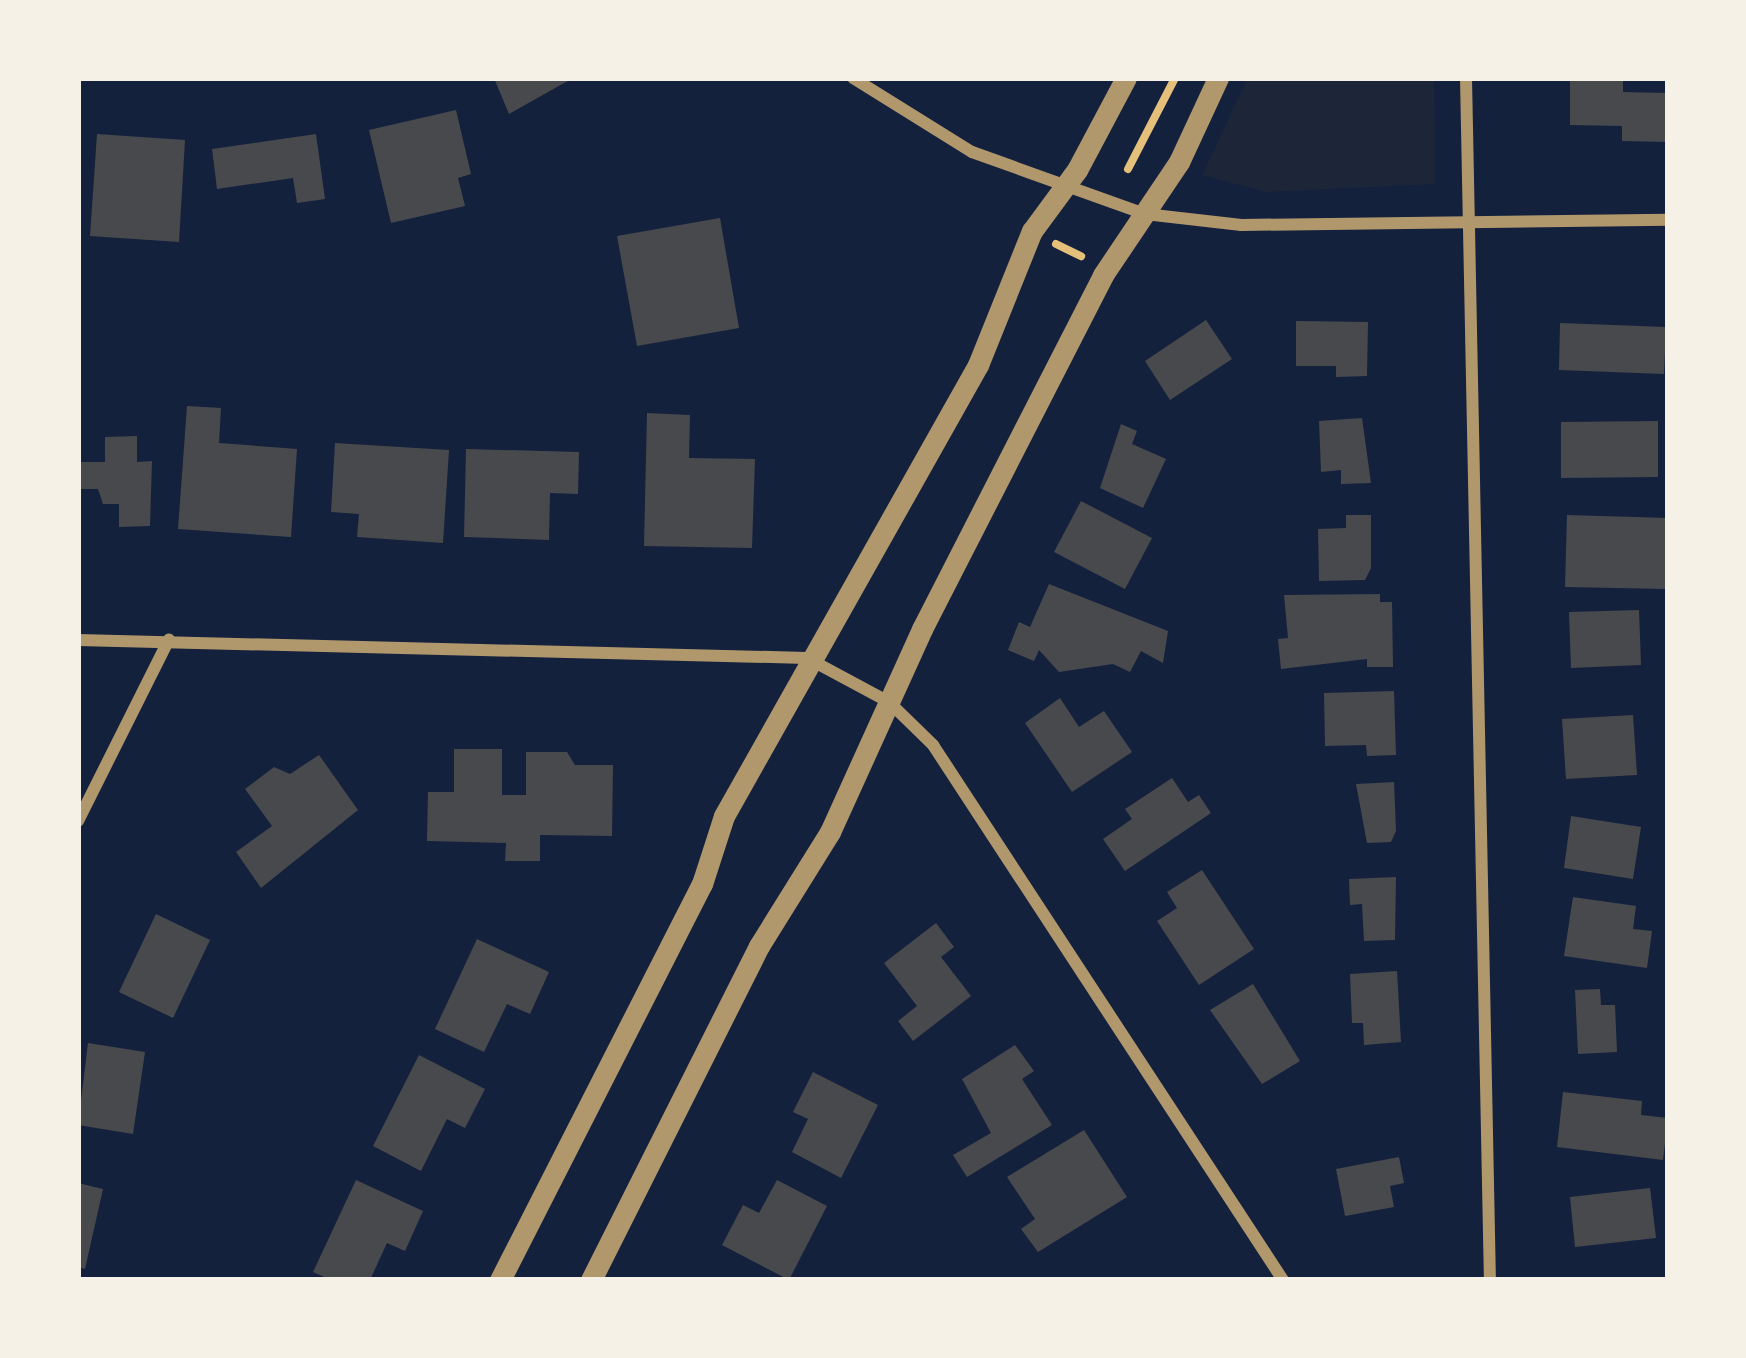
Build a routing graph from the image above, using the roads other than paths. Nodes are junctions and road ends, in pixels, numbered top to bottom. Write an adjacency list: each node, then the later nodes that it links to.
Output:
1 (853, 78): 5 (street)
2 (1126, 78): 5 (street)
3 (1218, 78): 6 (street)
4 (1466, 78): 8 (street)
5 (1064, 189): 6 (street); 11 (street)
6 (1145, 214): 8 (street); 12 (street)
7 (1668, 220): 8 (street)
8 (1469, 226): 17 (street)
9 (169, 638): 10 (street); 11 (street); 13 (street)
10 (78, 640)
11 (807, 658): 12 (street); 14 (street)
12 (889, 702): 15 (street); 16 (street)
13 (78, 821)
14 (500, 1280)
15 (591, 1280)
16 (1282, 1280)
17 (1490, 1280)

